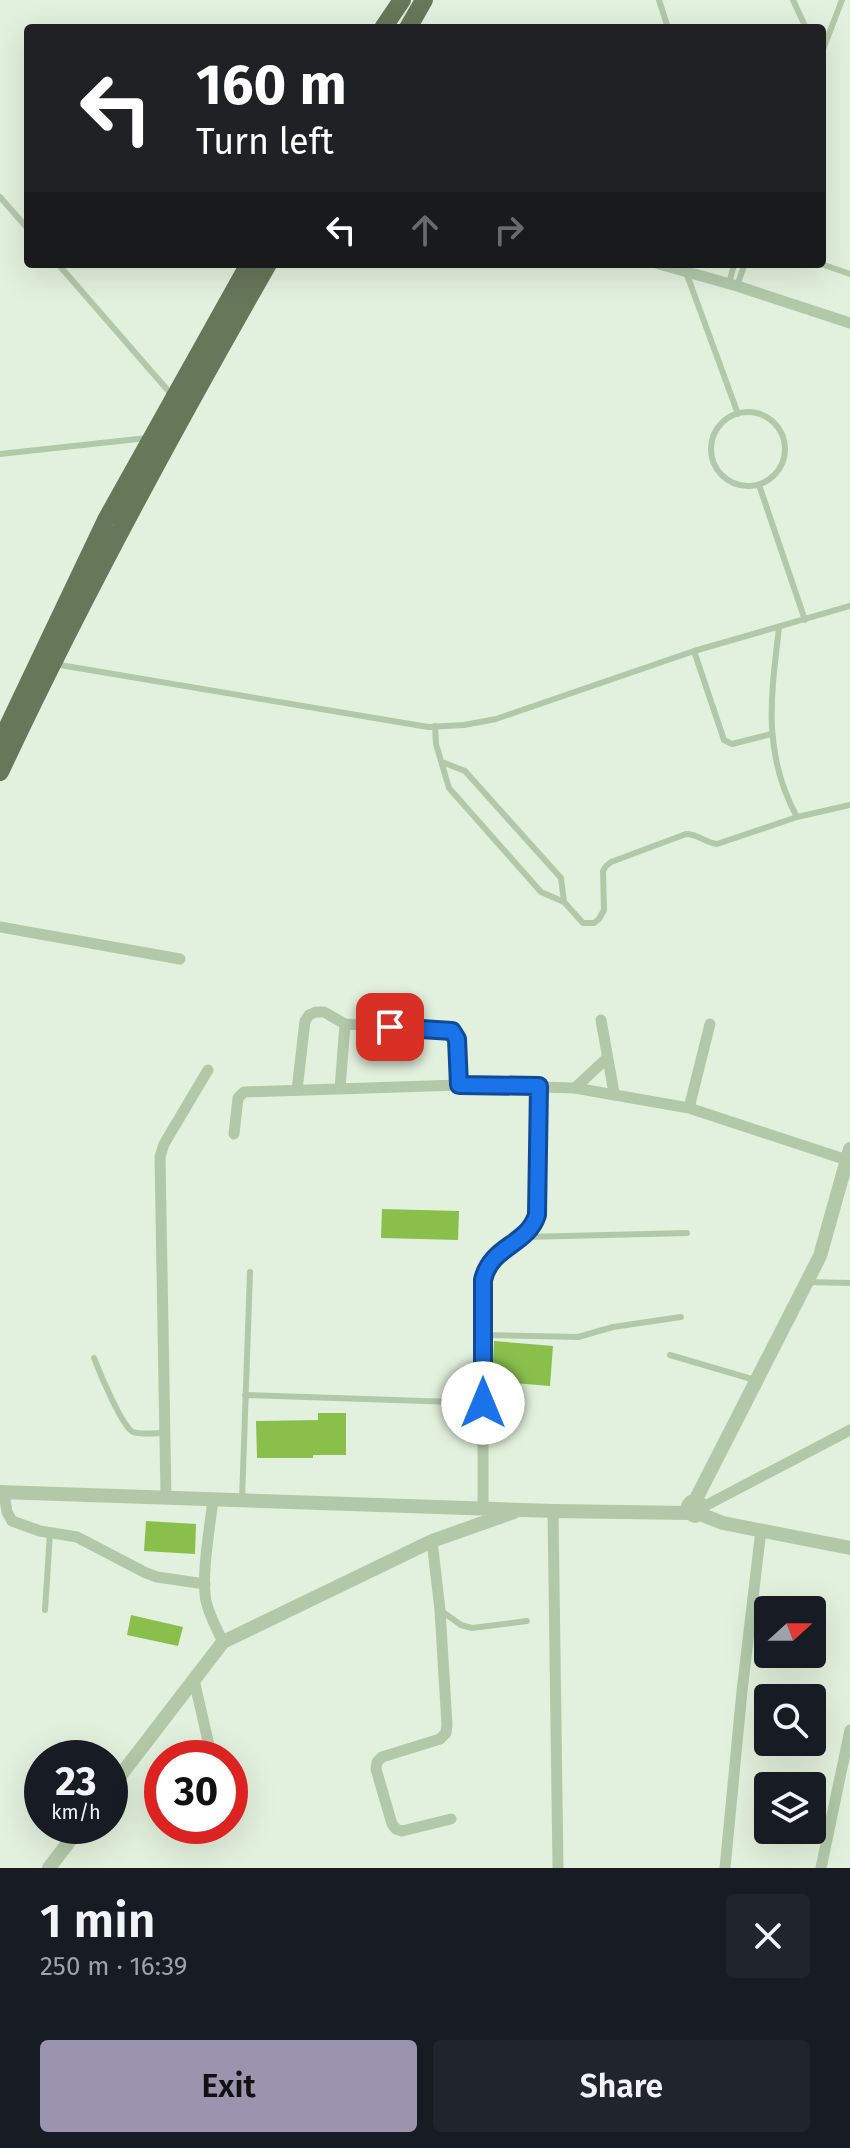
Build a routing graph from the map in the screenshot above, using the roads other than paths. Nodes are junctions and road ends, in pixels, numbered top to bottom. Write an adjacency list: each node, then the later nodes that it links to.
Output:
1 (402, 0): 6 (main road)
2 (424, 0): 7 (main road)
3 (659, 0): 8 (lane)
4 (793, 0): 9 (lane)
5 (842, 0): 10 (lane)
6 (386, 24)
7 (410, 24)
8 (667, 24)
9 (804, 24)
10 (826, 42)
11 (0, 197): 12 (lane)
12 (24, 224)
13 (826, 266): 21 (lane)
14 (61, 268): 24 (lane)
15 (247, 268): 24 (main road)
16 (266, 268): 33 (main road)
17 (672, 268): 20 (street)
18 (734, 268): 22 (lane)
19 (743, 268): 22 (lane)
20 (686, 272): 22 (street); 25 (lane)
21 (850, 274)
22 (733, 285): 23 (street)
23 (850, 323)
24 (174, 398): 26 (main road)
25 (738, 414): 28 (lane); 28 (lane)
26 (152, 437): 27 (lane); 36 (main road)
27 (0, 454)
28 (759, 485): 30 (lane)
29 (850, 606): 30 (lane)
30 (805, 620): 31 (lane)
31 (779, 628): 32 (lane); 35 (lane)
32 (694, 651): 34 (lane); 35 (lane)
33 (54, 664): 34 (lane); 38 (main road)
34 (435, 726): 37 (lane)
35 (771, 734): 40 (lane)
36 (0, 743)
37 (442, 762): 41 (lane); 41 (lane)
38 (0, 772)
39 (850, 805): 40 (lane)
40 (797, 817): 41 (lane)
41 (564, 902)
42 (0, 927): 43 (street)
43 (180, 959)
44 (601, 1020): 47 (street)
45 (345, 1024): 49 (street); 52 (street); 53 (street)
46 (710, 1024): 55 (street)
47 (607, 1058): 51 (street); 54 (street)
48 (208, 1070): 71 (street)
49 (459, 1085): 50 (street); 52 (street)
50 (539, 1086): 51 (street); 59 (street)
51 (575, 1088): 54 (street)
52 (340, 1089): 53 (street)
53 (297, 1090): 56 (street)
54 (614, 1093): 55 (street)
55 (689, 1108): 57 (street)
56 (234, 1134)
57 (848, 1154): 61 (street)
58 (687, 1233): 59 (lane)
59 (521, 1237): 64 (street)
60 (250, 1272): 68 (lane)
61 (807, 1282): 62 (lane); 67 (street)
62 (850, 1283)
63 (681, 1317): 64 (lane)
64 (483, 1335): 69 (street)
65 (670, 1355): 67 (lane)
66 (94, 1358): 71 (lane)
67 (757, 1380): 77 (street)
68 (245, 1395): 69 (lane); 75 (lane)
69 (483, 1403): 76 (street)
70 (850, 1430): 77 (street)
71 (165, 1433): 73 (street)
72 (2, 1492): 73 (street); 80 (street)
73 (166, 1498): 74 (street)
74 (213, 1499): 75 (street); 85 (street)
75 (242, 1500): 76 (street)
76 (483, 1508): 78 (street)
77 (697, 1509): 79 (street); 81 (street)
78 (522, 1510): 79 (street); 83 (street)
79 (553, 1511): 97 (street)
80 (4, 1521): 82 (street)
81 (761, 1530): 84 (street); 98 (street)
82 (50, 1533): 85 (street); 86 (lane)
83 (432, 1541): 87 (street); 89 (street)
84 (850, 1548)
85 (205, 1584): 89 (street)
86 (45, 1610)
87 (440, 1610): 88 (lane); 94 (street)
88 (527, 1621)
89 (223, 1642): 90 (street)
90 (194, 1680): 92 (street); 93 (street)
91 (850, 1730): 99 (street)
92 (208, 1740)
93 (128, 1766)
94 (451, 1819)
95 (67, 1844): 96 (street)
96 (49, 1868)
97 (558, 1868)
98 (725, 1868)
99 (821, 1868)

